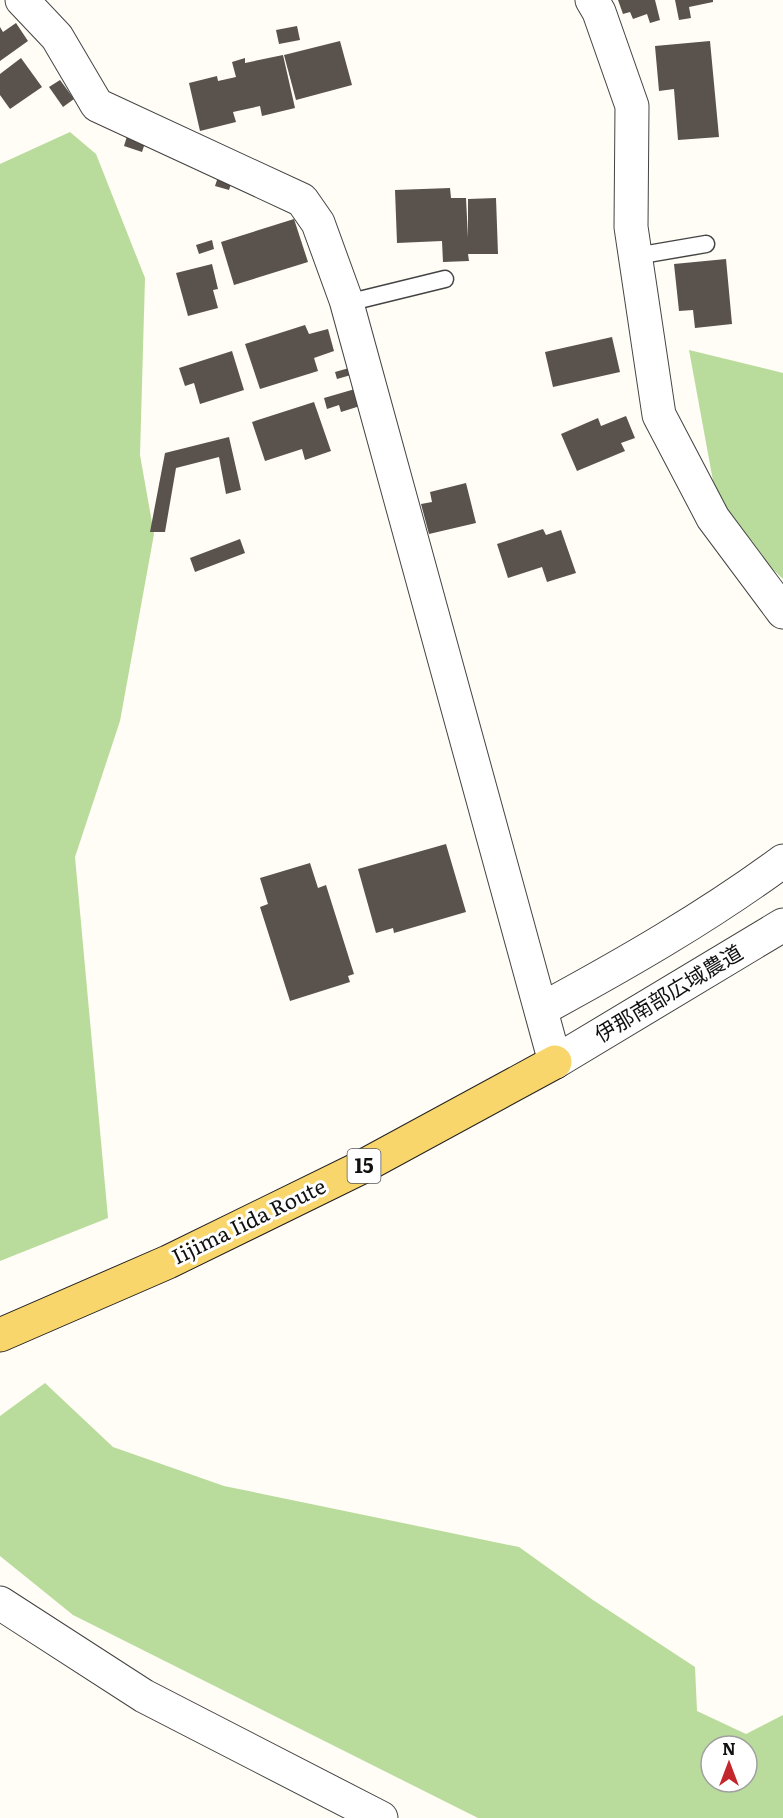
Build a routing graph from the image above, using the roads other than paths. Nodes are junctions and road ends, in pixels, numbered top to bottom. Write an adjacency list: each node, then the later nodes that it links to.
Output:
1 (22, 0): 6 (street)
2 (592, 0): 4 (street)
3 (706, 244): 4 (lane)
4 (636, 256): 7 (street)
5 (445, 279): 6 (lane)
6 (347, 303): 10 (street)
7 (783, 612)
8 (783, 861): 10 (street)
9 (783, 925): 11 (street, 伊那南部広域農道)
10 (542, 1009): 11 (street)
11 (555, 1062): 12 (main road, Iijima Iida Route / 15)
12 (0, 1335)
13 (0, 1603): 14 (street)
14 (381, 1818)

